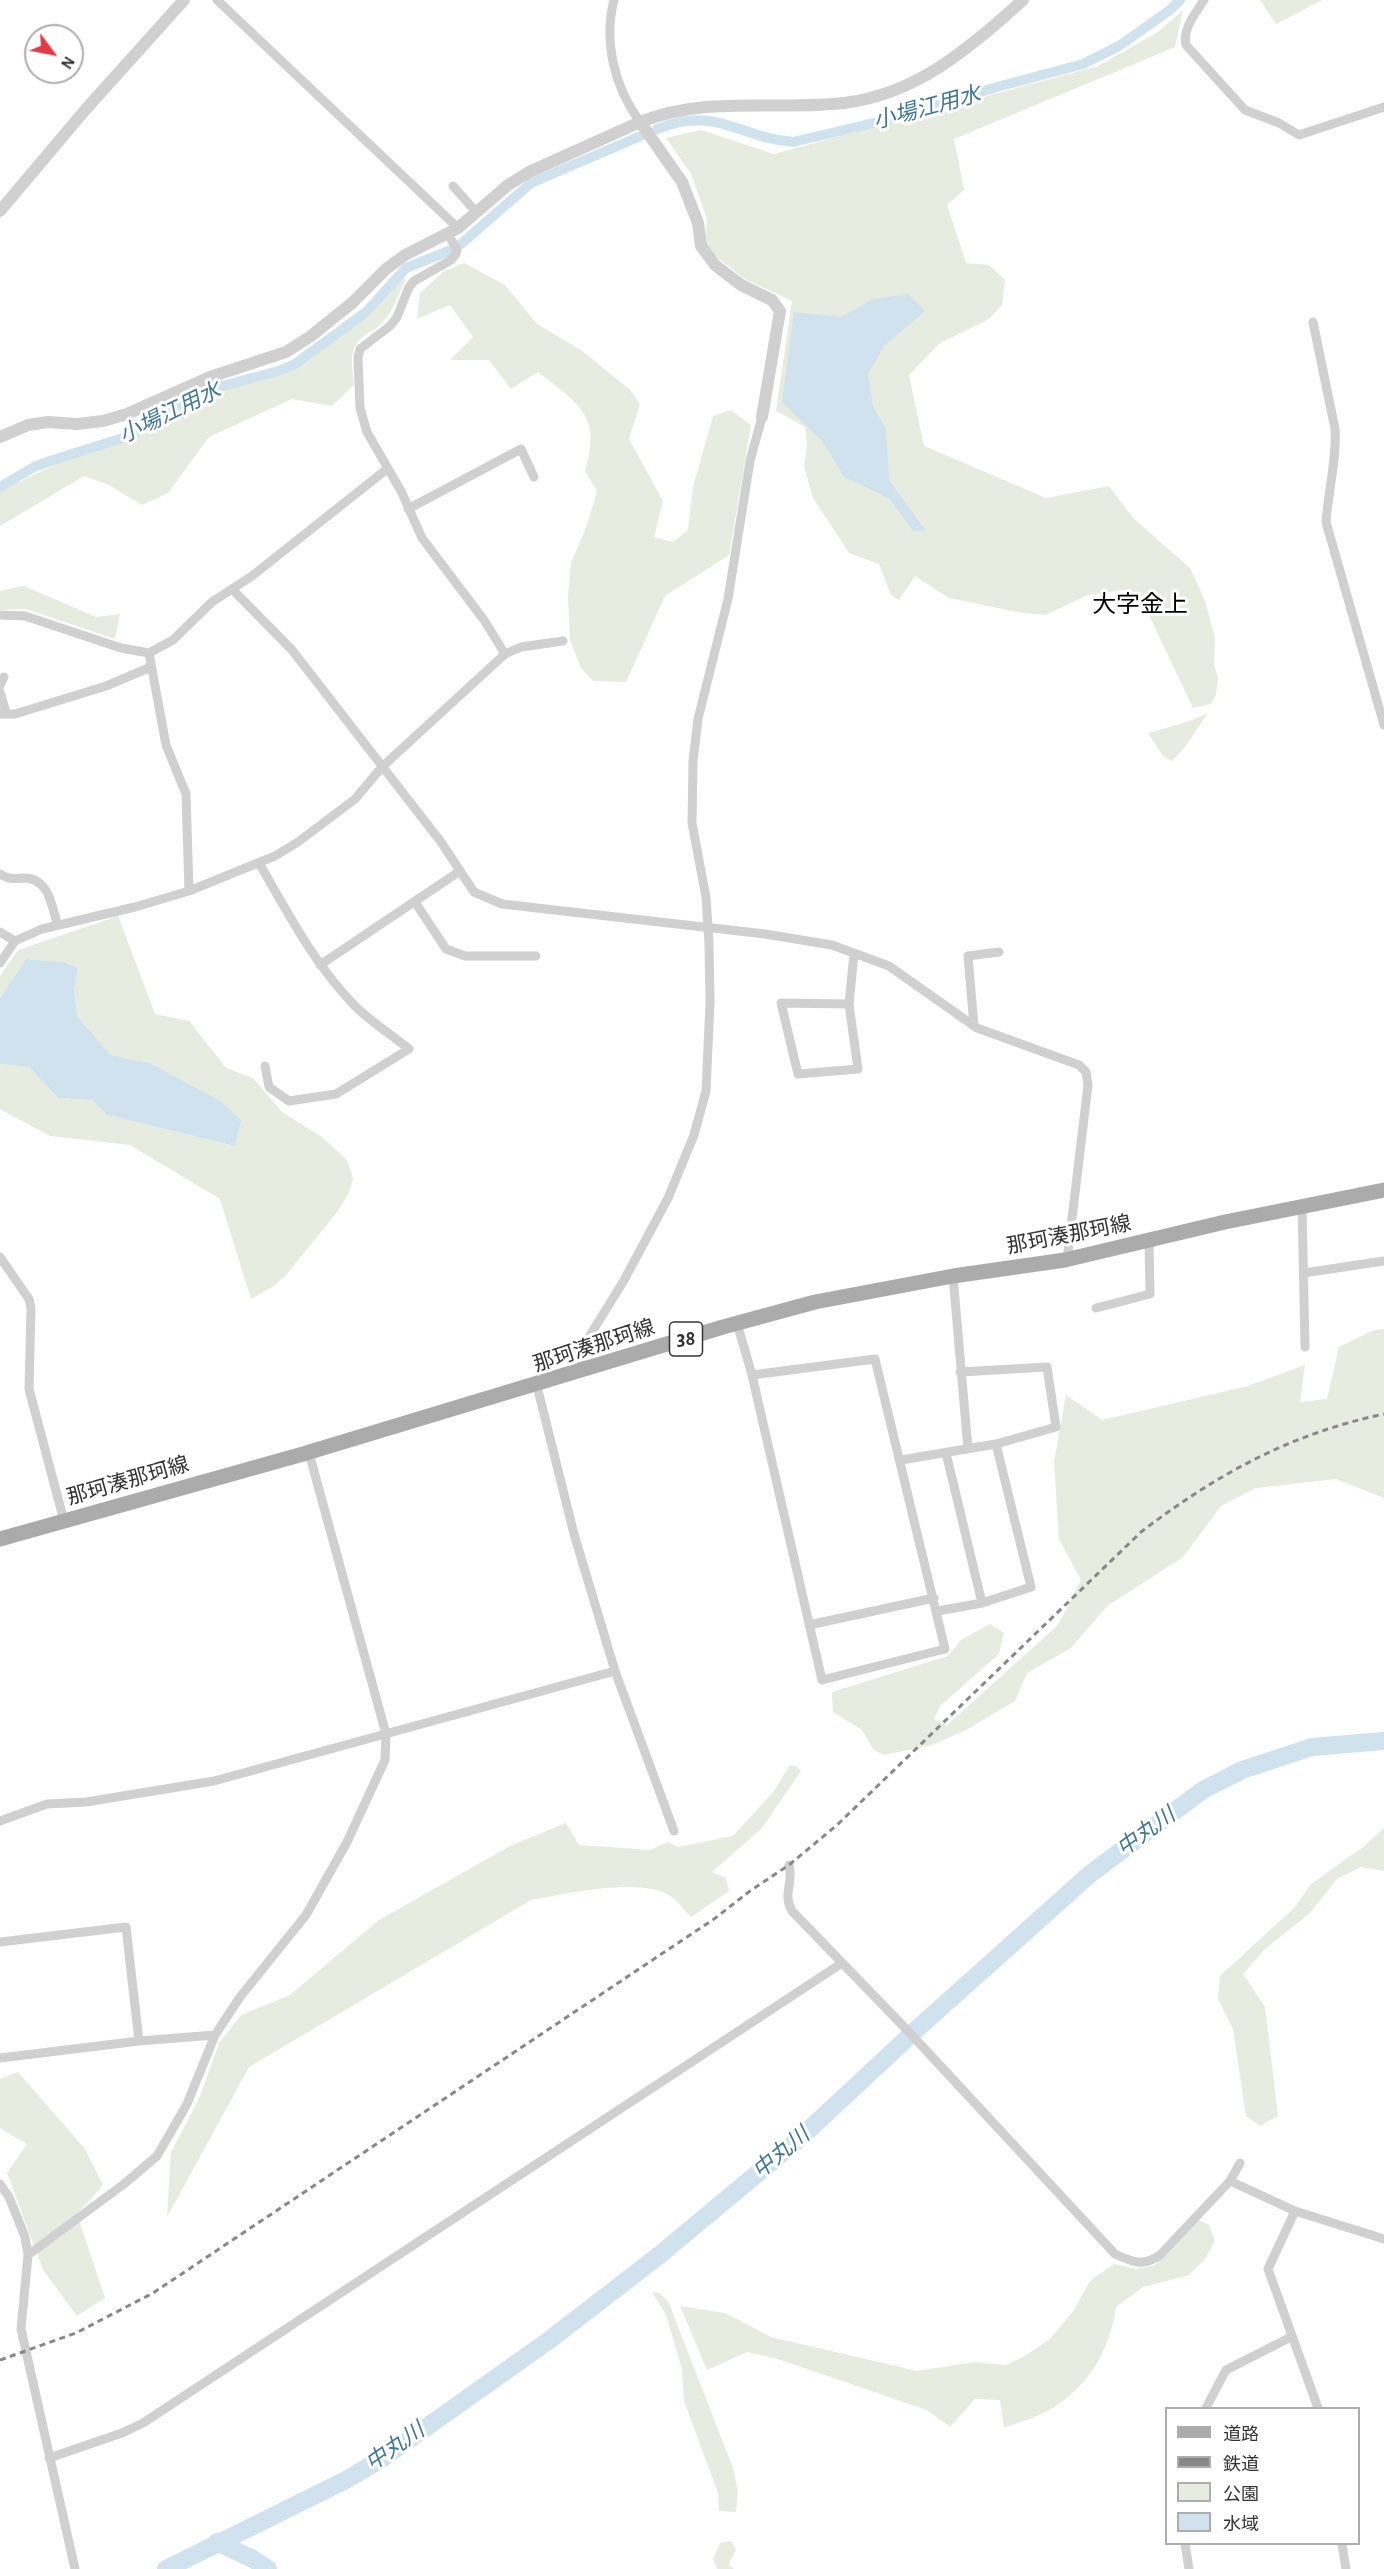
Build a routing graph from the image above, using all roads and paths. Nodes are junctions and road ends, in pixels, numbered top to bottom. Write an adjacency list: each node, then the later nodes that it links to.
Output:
1 (184, 0): 9 (street)
2 (217, 0): 11 (street)
3 (614, 0): 7 (street)
4 (1023, 0): 7 (street)
5 (1204, 0): 6 (street)
6 (1384, 107)
7 (640, 122): 10 (street); 13 (street)
8 (453, 186): 10 (street)
9 (0, 211)
10 (477, 213): 11 (street)
11 (453, 231): 14 (street); 15 (street)
12 (1313, 322): 26 (street)
13 (762, 417): 34 (street)
14 (0, 437)
15 (387, 469): 17 (street); 18 (street)
16 (534, 477): 17 (street)
17 (408, 509): 22 (street)
18 (232, 589): 21 (street); 27 (street)
19 (0, 615): 21 (street)
20 (562, 641): 22 (street)
21 (149, 653): 23 (street)
22 (506, 654): 27 (street)
23 (151, 666): 25 (street); 31 (street)
24 (0, 692): 25 (street)
25 (3, 713)
26 (1384, 725)
27 (382, 767): 28 (street); 29 (street)
28 (259, 862): 31 (street); 41 (street)
29 (460, 871): 32 (street); 34 (street)
30 (0, 874): 33 (street)
31 (189, 891): 33 (street)
32 (415, 902): 39 (street); 41 (street)
33 (57, 924): 36 (street)
34 (708, 927): 38 (street); 56 (street)
35 (0, 932): 36 (street)
36 (15, 941): 40 (street)
37 (999, 952): 43 (street)
38 (854, 954): 42 (street); 43 (street)
39 (536, 956)
40 (0, 963)
41 (320, 965): 44 (street)
42 (849, 1004): 42 (street)
43 (974, 1026): 49 (street)
44 (265, 1066)
45 (1384, 1190): 46 (main road, 那珂湊那珂線 / 38)
46 (1302, 1206): 47 (main road, 那珂湊那珂線 / 38); 51 (street)
47 (1149, 1241): 49 (main road, 那珂湊那珂線 / 38); 53 (street)
48 (0, 1257): 65 (street)
49 (1067, 1260): 52 (main road, 那珂湊那珂線 / 38)
50 (1384, 1261): 51 (street)
51 (1304, 1273): 55 (street)
52 (952, 1276): 54 (main road, 那珂湊那珂線 / 38); 57 (street)
53 (1096, 1308)
54 (737, 1323): 56 (main road, 那珂湊那珂線 / 38); 58 (street)
55 (1305, 1347)
56 (584, 1370): 59 (main road, 那珂湊那珂線 / 38)
57 (960, 1372): 60 (street); 61 (street)
58 (752, 1375): 64 (street); 70 (street)
59 (537, 1386): 62 (main road, 那珂湊那珂線 / 38); 71 (street)
60 (996, 1444): 61 (street); 68 (street)
61 (968, 1449): 63 (street)
62 (309, 1453): 65 (main road, 那珂湊那珂線 / 38); 72 (street)
63 (946, 1453): 64 (street); 68 (street)
64 (901, 1460): 67 (street)
65 (64, 1521): 66 (main road, 那珂湊那珂線 / 38)
66 (0, 1539)
67 (934, 1598): 69 (street); 70 (street)
68 (982, 1603): 69 (street)
69 (938, 1611): 70 (street)
70 (809, 1625)
71 (615, 1671): 72 (street); 74 (street)
72 (386, 1734): 73 (street); 78 (street)
73 (0, 1821)
74 (674, 1831)
75 (789, 1865): 77 (street)
76 (0, 1942): 79 (street)
77 (842, 1963): 82 (street); 90 (street)
78 (214, 2035): 79 (street); 86 (street)
79 (139, 2041): 80 (street)
80 (0, 2058)
81 (1240, 2163): 82 (street)
82 (1230, 2181): 84 (street)
83 (0, 2184): 86 (street)
84 (1295, 2211): 85 (street); 87 (street)
85 (1384, 2239)
86 (28, 2255): 90 (street)
87 (1291, 2337): 88 (street); 89 (street)
88 (1207, 2407)
89 (1317, 2407)
90 (49, 2458): 93 (street)
91 (1185, 2545): 94 (street)
92 (1342, 2545): 95 (street)
93 (75, 2569)
94 (1189, 2569)
95 (1346, 2569)

